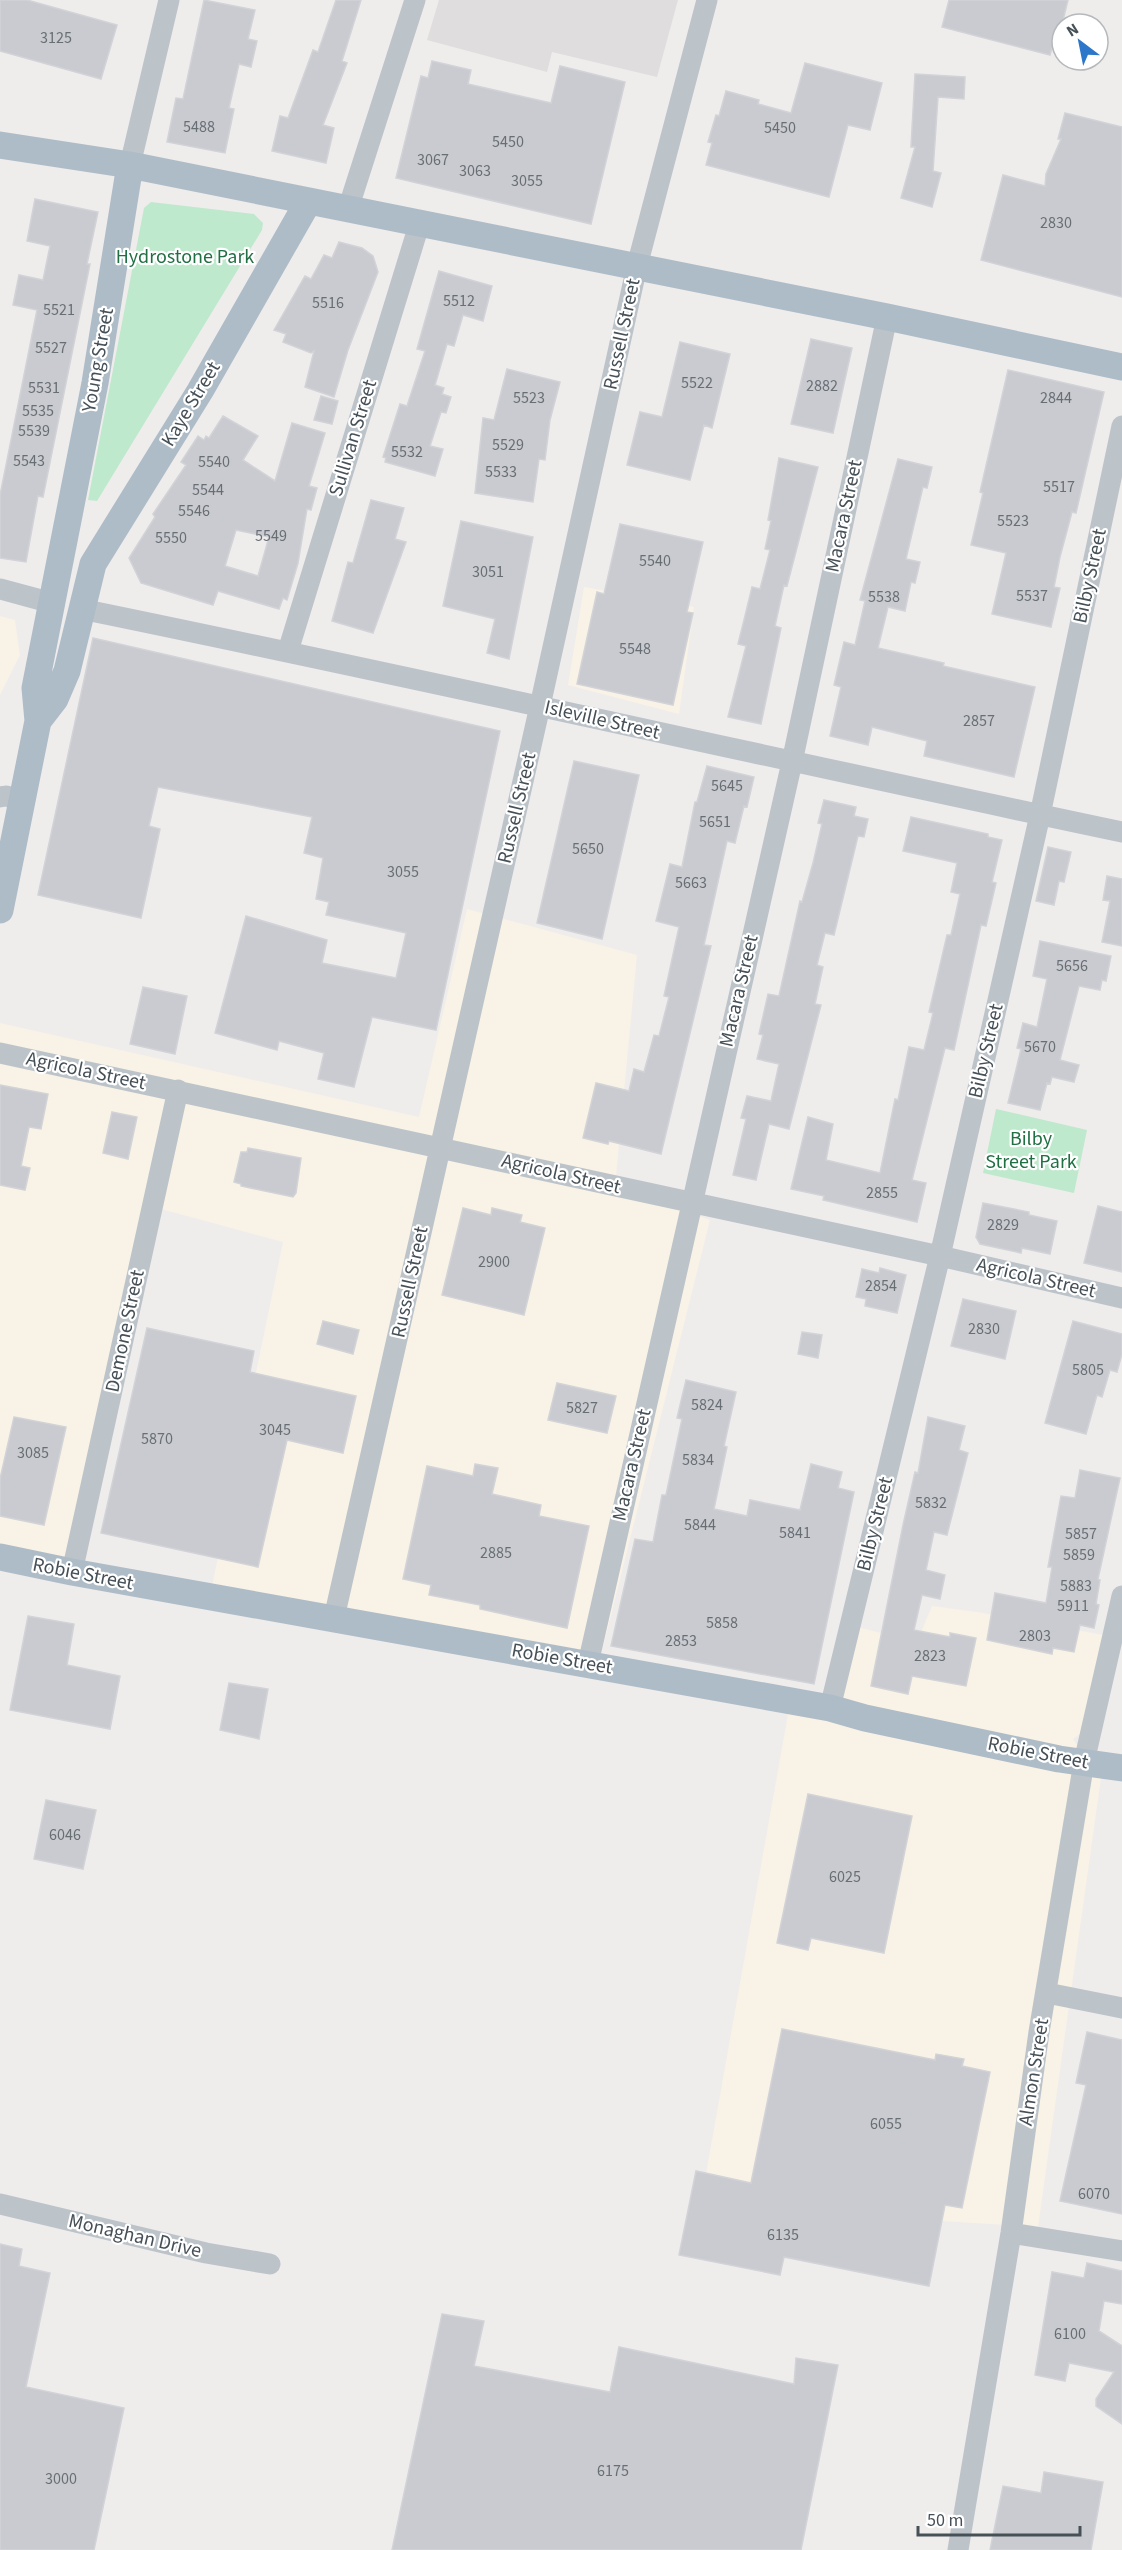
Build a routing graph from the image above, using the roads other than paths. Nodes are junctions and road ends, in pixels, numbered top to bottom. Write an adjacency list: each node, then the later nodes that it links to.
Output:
1 (169, 0): 5 (street, Young Street)
2 (415, 0): 7 (street)
3 (707, 0): 9 (street, Russell Street)
4 (0, 145): 5 (main road)
5 (130, 165): 6 (main road); 14 (main road, Young Street)
6 (308, 201): 7 (main road); 15 (main road, Kaye Street)
7 (348, 209): 8 (main road)
8 (419, 225): 9 (main road); 16 (street, Sullivan Street)
9 (637, 266): 10 (main road); 17 (street, Russell Street)
10 (886, 317): 11 (main road); 19 (street, Macara Street)
11 (1122, 367)
12 (1122, 426): 21 (street, Bilby Street)
13 (0, 589): 14 (street)
14 (52, 603): 18 (main road, Young Street)
15 (81, 609): 16 (street, Isleville Street); 18 (main road, Young Street)
16 (288, 651): 17 (street, Isleville Street)
17 (540, 706): 19 (street, Isleville Street); 26 (street, Russell Street)
18 (38, 721): 20 (main road, Young Street)
19 (792, 762): 21 (street, Isleville Street); 27 (street, Macara Street)
20 (11, 799): 23 (main road, Young Street)
21 (1040, 815): 22 (street, Isleville Street); 28 (street, Bilby Street)
22 (1122, 832)
23 (0, 910)
24 (0, 1053): 25 (street, Agricola Street)
25 (178, 1090): 26 (street, Agricola Street); 31 (street, Demone Street)
26 (439, 1147): 27 (street, Agricola Street); 33 (street, Russell Street)
27 (691, 1203): 28 (street, Agricola Street); 34 (street, Macara Street)
28 (940, 1256): 29 (street, Agricola Street); 35 (street, Bilby Street)
29 (1122, 1298)
30 (1, 1558): 31 (main road, Robie Street)
31 (72, 1572): 33 (main road, Robie Street)
32 (1122, 1596): 36 (street, Almon Street)
33 (334, 1618): 34 (main road, Robie Street)
34 (588, 1664): 35 (main road, Robie Street)
35 (830, 1708): 36 (main road, Robie Street)
36 (1083, 1762): 37 (main road, Robie Street); 38 (street, Almon Street)
37 (1122, 1768)
38 (1047, 1993): 39 (street); 41 (street, Almon Street)
39 (1122, 2008)
40 (0, 2204): 43 (street, Monaghan Drive)
41 (1011, 2233): 42 (street); 44 (street, Almon Street)
42 (1122, 2252)
43 (270, 2264)
44 (958, 2550)

